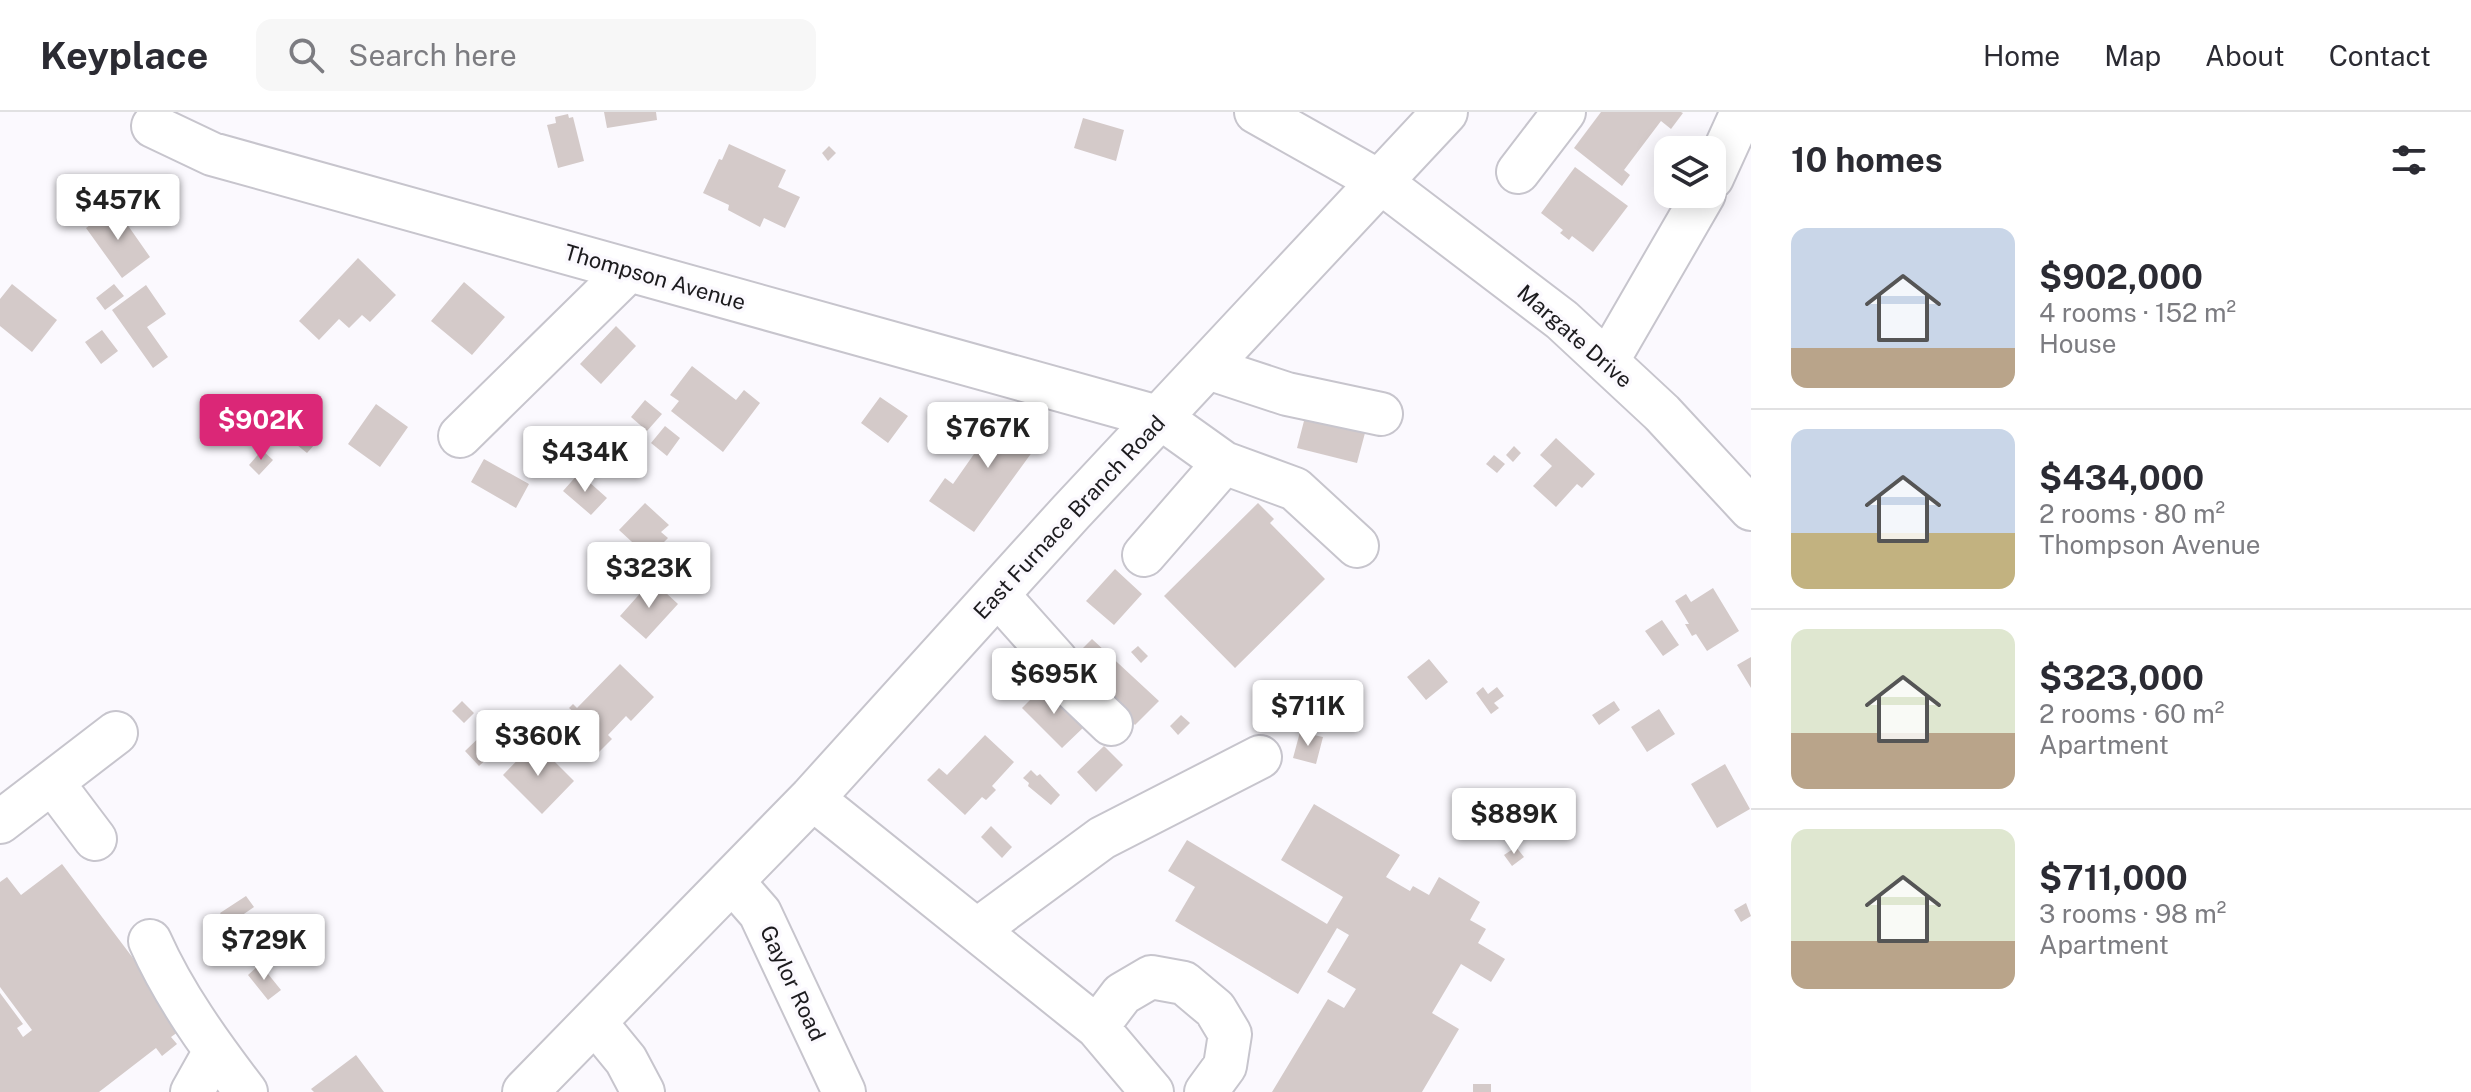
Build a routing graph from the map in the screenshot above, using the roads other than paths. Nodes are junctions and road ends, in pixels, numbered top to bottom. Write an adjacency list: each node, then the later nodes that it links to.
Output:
1 (1256, 112): 8 (street, Margate Drive)
2 (1445, 112): 8 (main road, East Furnace Branch Road)
3 (1564, 112): 7 (street)
4 (1742, 112): 6 (street)
5 (153, 126): 10 (street, Thompson Avenue)
6 (1726, 147)
7 (1518, 172)
8 (1382, 183): 11 (street, Margate Drive); 12 (main road, East Furnace Branch Road)
9 (1696, 208): 11 (street)
10 (629, 270): 14 (street, Thompson Avenue); 15 (street)
11 (1608, 360): 17 (street, Margate Drive)
12 (1208, 368): 13 (street); 14 (main road, East Furnace Branch Road)
13 (1381, 414)
14 (1161, 418): 16 (street, Thompson Avenue); 20 (main road, East Furnace Branch Road)
15 (460, 436)
16 (1224, 463): 18 (street, Thompson Avenue); 19 (street)
17 (1744, 494)
18 (1357, 546)
19 (1144, 555)
20 (997, 594): 21 (street); 25 (main road, East Furnace Branch Road)
21 (1111, 724)
22 (116, 733): 24 (street)
23 (1260, 757): 29 (street)
24 (52, 782): 26 (street); 27 (street)
25 (812, 798): 28 (main road, East Furnace Branch Road); 29 (street)
26 (0, 822)
27 (95, 839)
28 (732, 881): 31 (main road, East Furnace Branch Road); 38 (street, Gaylor Road)
29 (977, 930): 32 (street)
30 (150, 941): 33 (street)
31 (594, 1021): 36 (main road, East Furnace Branch Road); 37 (street)
32 (1097, 1027): 39 (street); 40 (street)
33 (215, 1051): 34 (street); 35 (street)
34 (192, 1092)
35 (246, 1092)
36 (525, 1092)
37 (643, 1092)
38 (844, 1092)
39 (1152, 1092)
40 (1206, 1092)

